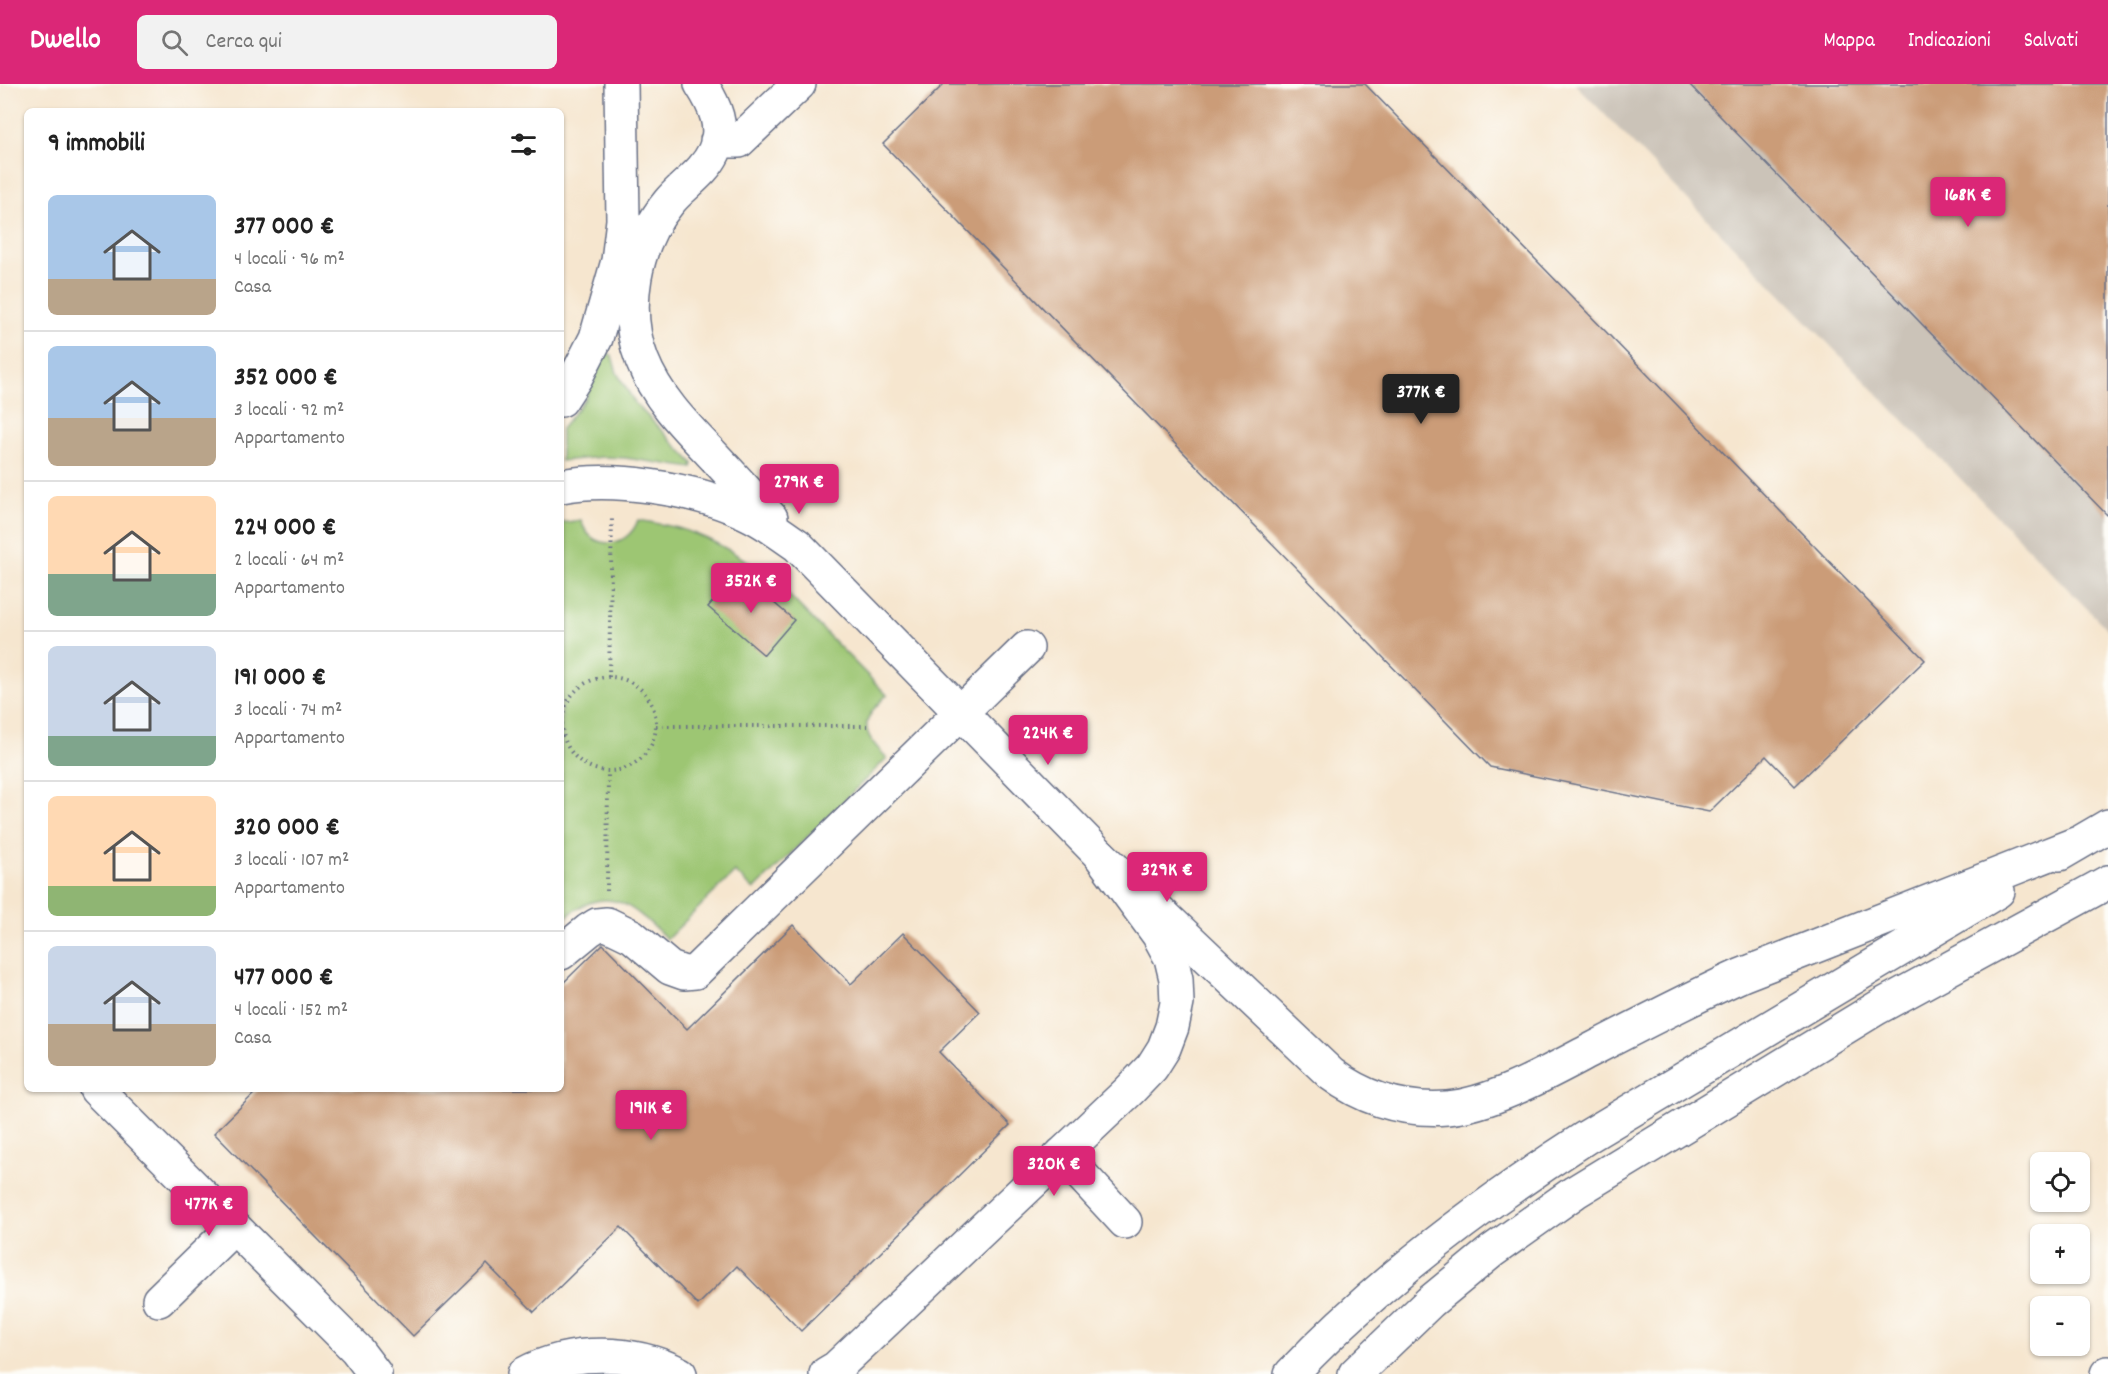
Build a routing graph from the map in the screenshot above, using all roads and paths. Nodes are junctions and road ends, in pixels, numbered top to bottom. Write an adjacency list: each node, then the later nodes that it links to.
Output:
1 (621, 84): 5 (main road)
2 (701, 84): 4 (main road)
3 (799, 84): 4 (main road)
4 (717, 141): 8 (main road)
5 (564, 395)
6 (564, 486): 8 (main road)
7 (612, 516): 10 (path)
8 (797, 545): 12 (main road)
9 (1027, 648): 12 (main road)
10 (609, 677): 11 (path); 13 (path)
11 (564, 709)
12 (960, 713): 19 (main road); 21 (main road)
13 (656, 726): 14 (path); 16 (path)
14 (867, 726)
15 (564, 740): 16 (path)
16 (608, 772): 21 (path)
17 (2108, 826): 18 (main road)
18 (2078, 843): 19 (main road); 33 (main road)
19 (1100, 855): 24 (main road)
20 (2108, 882): 34 (main road)
21 (607, 924): 22 (main road)
22 (564, 950)
23 (99, 1092): 26 (main road)
24 (1062, 1154): 25 (main road); 29 (main road)
25 (1125, 1222)
26 (234, 1227): 27 (main road); 28 (main road)
27 (159, 1300)
28 (366, 1362): 30 (main road)
29 (831, 1372)
30 (390, 1374)
31 (524, 1374): 32 (main road)
32 (680, 1374)
33 (1291, 1374)
34 (1355, 1374)

